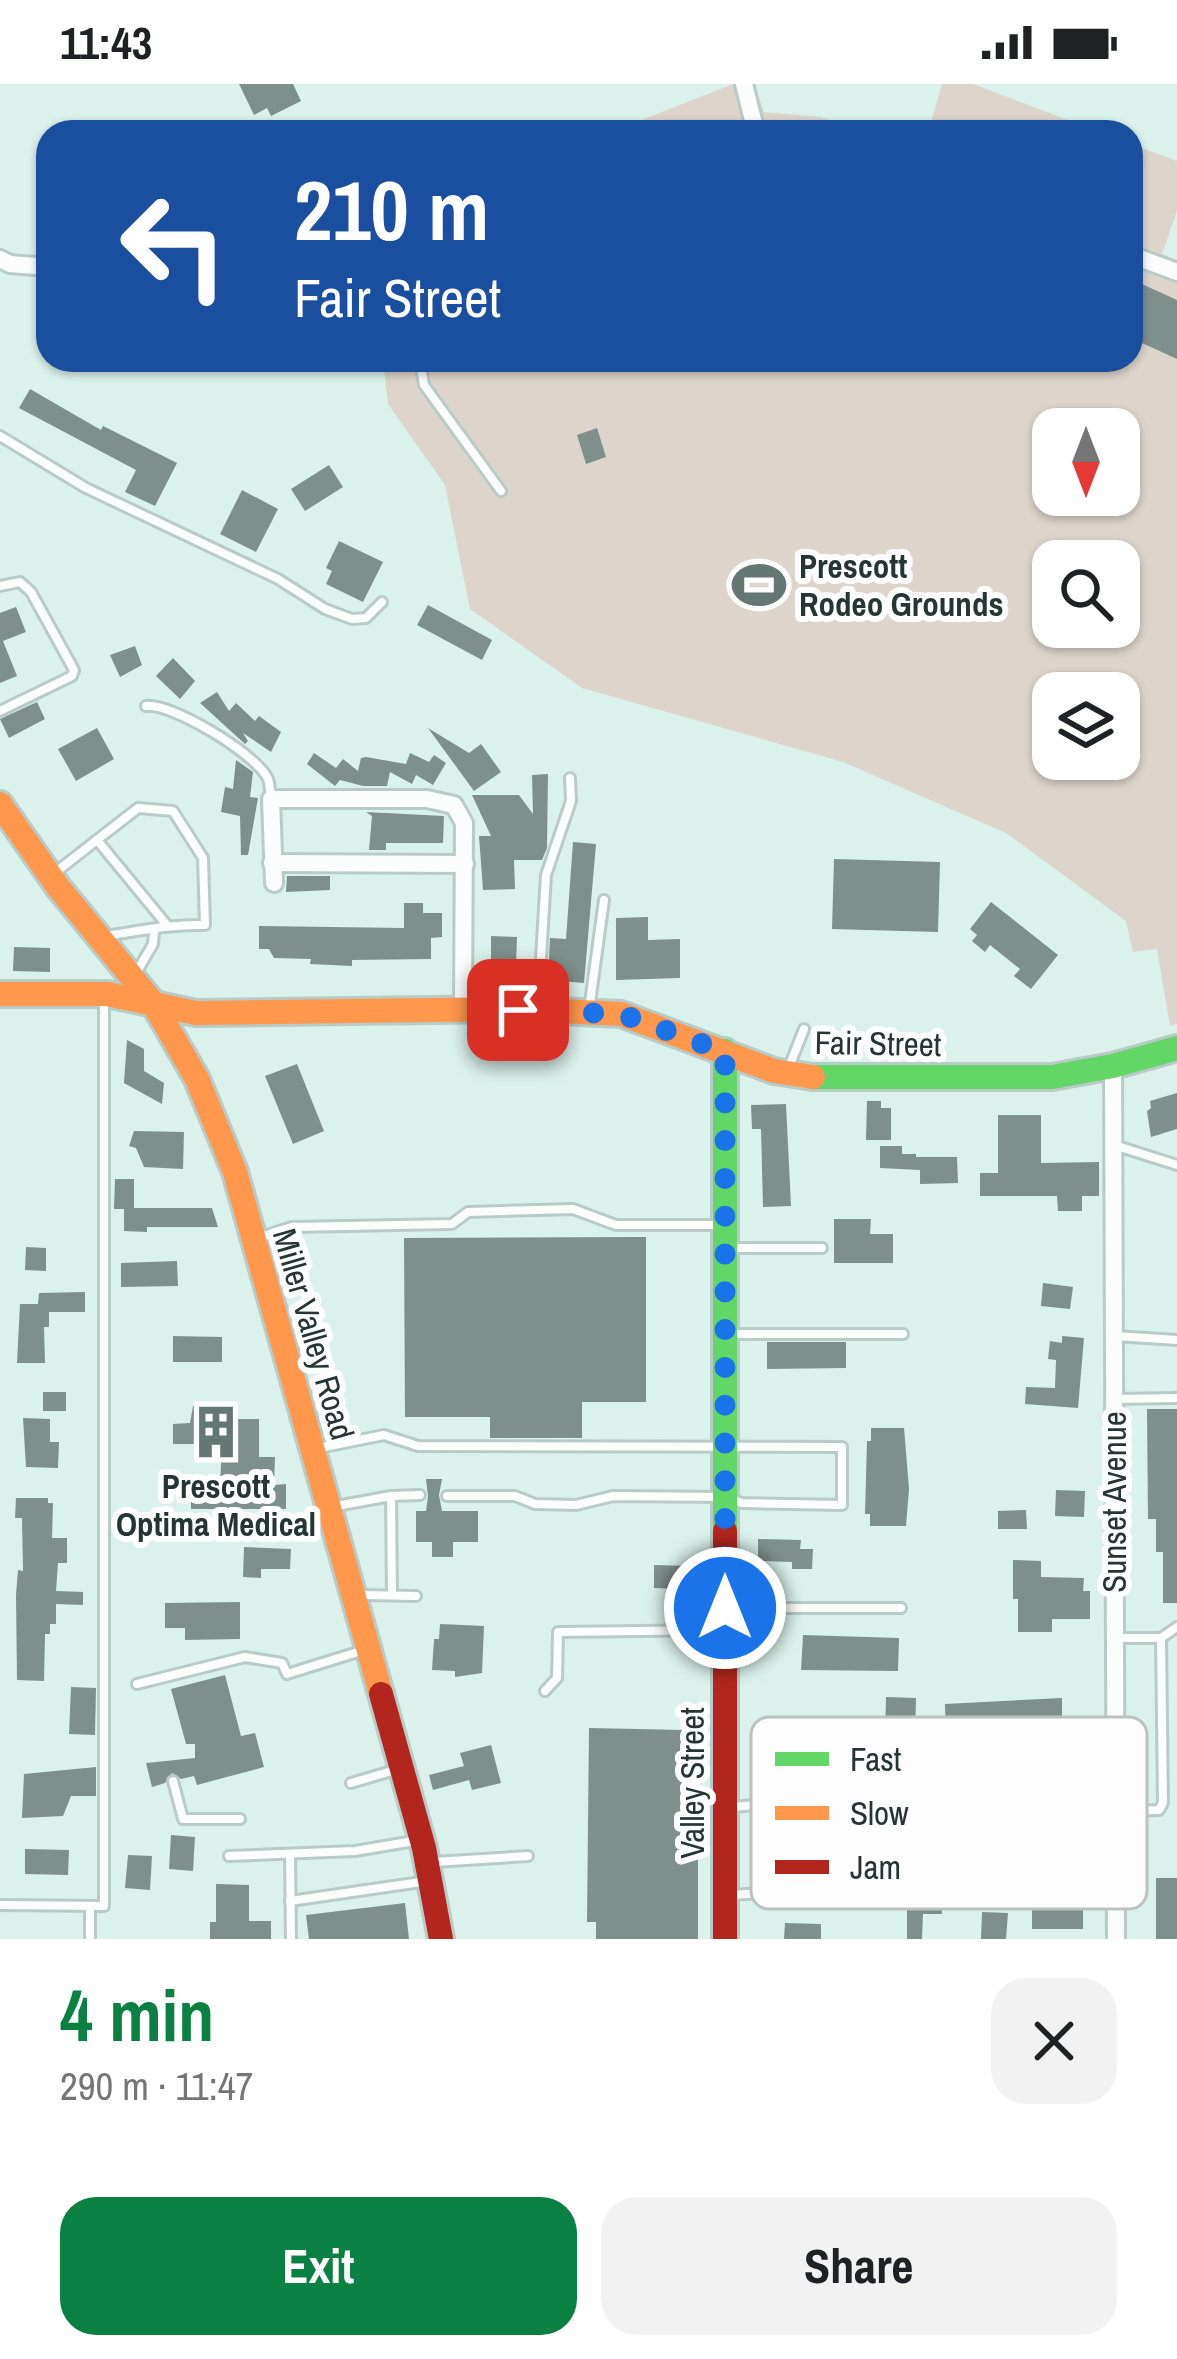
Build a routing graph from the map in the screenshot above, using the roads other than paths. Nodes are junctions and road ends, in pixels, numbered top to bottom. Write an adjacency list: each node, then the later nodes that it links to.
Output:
1 (744, 84): 2 (street)
2 (753, 120)
3 (0, 259): 5 (street)
4 (1143, 259): 6 (street)
5 (36, 266)
6 (1177, 272)
7 (422, 372): 9 (lane)
8 (0, 436): 11 (lane)
9 (501, 491)
10 (0, 586): 13 (lane)
11 (382, 602)
12 (146, 706): 15 (lane)
13 (0, 711)
14 (570, 778): 31 (lane)
15 (271, 800): 18 (street); 19 (street)
16 (0, 804): 20 (street, Miller Valley Road)
17 (97, 840): 20 (lane); 23 (lane); 23 (lane)
18 (272, 862): 19 (street); 21 (street)
19 (465, 864): 30 (street)
20 (51, 875): 25 (street, Miller Valley Road)
21 (274, 883)
22 (604, 900): 32 (lane)
23 (166, 924): 24 (lane)
24 (154, 931): 25 (lane); 26 (lane)
25 (98, 937): 26 (street, Miller Valley Road)
26 (131, 980): 29 (street, Miller Valley Road)
27 (0, 994): 28 (street, Fair Street)
28 (104, 994): 29 (street, Fair Street); 83 (lane)
29 (153, 1004): 30 (street, Fair Street); 41 (street, Miller Valley Road)
30 (463, 1010): 31 (street, Fair Street)
31 (538, 1010): 32 (street, Fair Street)
32 (589, 1011): 35 (street, Fair Street)
33 (804, 1029): 37 (lane)
34 (1177, 1048): 36 (street, Fair Street)
35 (725, 1052): 37 (street, Fair Street); 40 (street, Valley Street)
36 (1113, 1066): 37 (street, Fair Street); 38 (street, Sunset Avenue)
37 (787, 1073)
38 (1113, 1144): 39 (lane); 45 (street, Sunset Avenue)
39 (1177, 1165)
40 (725, 1237): 41 (lane); 42 (lane); 43 (street, Valley Street)
41 (254, 1240): 50 (street, Miller Valley Road)
42 (823, 1248)
43 (725, 1334): 44 (lane); 49 (street, Valley Street)
44 (903, 1334)
45 (1113, 1336): 46 (lane); 48 (street, Sunset Avenue)
46 (1177, 1340)
47 (1177, 1398): 48 (lane)
48 (1114, 1400): 62 (street, Sunset Avenue)
49 (725, 1446): 50 (lane); 54 (street, Valley Street); 54 (lane)
50 (313, 1450): 55 (street, Miller Valley Road)
51 (420, 1495): 52 (lane)
52 (391, 1496): 55 (lane); 57 (lane)
53 (447, 1496): 54 (lane)
54 (725, 1497): 60 (street, Valley Street)
55 (328, 1507): 56 (street, Miller Valley Road)
56 (353, 1595): 57 (lane); 64 (street, Miller Valley Road)
57 (392, 1595): 58 (lane)
58 (416, 1596)
59 (901, 1608): 60 (lane)
60 (725, 1619): 66 (lane); 72 (street, Valley Street)
61 (1177, 1627): 63 (lane)
62 (1114, 1638): 63 (lane); 67 (street, Sunset Avenue)
63 (1161, 1638): 73 (lane)
64 (368, 1649): 65 (lane); 68 (street, Miller Valley Road)
65 (137, 1684)
66 (545, 1690)
67 (1114, 1717)
68 (402, 1768): 70 (lane); 78 (street, Miller Valley Road)
69 (173, 1781): 74 (lane)
70 (351, 1783)
71 (751, 1805): 72 (lane)
72 (725, 1807): 80 (street, Valley Street)
73 (1147, 1809)
74 (240, 1819)
75 (290, 1854): 76 (lane); 78 (lane); 81 (lane)
76 (229, 1856)
77 (528, 1856): 78 (lane)
78 (426, 1861): 81 (lane); 87 (street, Miller Valley Road)
79 (751, 1893): 80 (lane)
80 (725, 1895): 88 (street, Valley Street)
81 (290, 1901): 86 (lane)
82 (0, 1905): 83 (lane)
83 (90, 1906): 85 (lane)
84 (1116, 1909): 89 (street, Sunset Avenue)
85 (90, 1939)
86 (291, 1939)
87 (441, 1939)
88 (725, 1939)
89 (1116, 1939)

